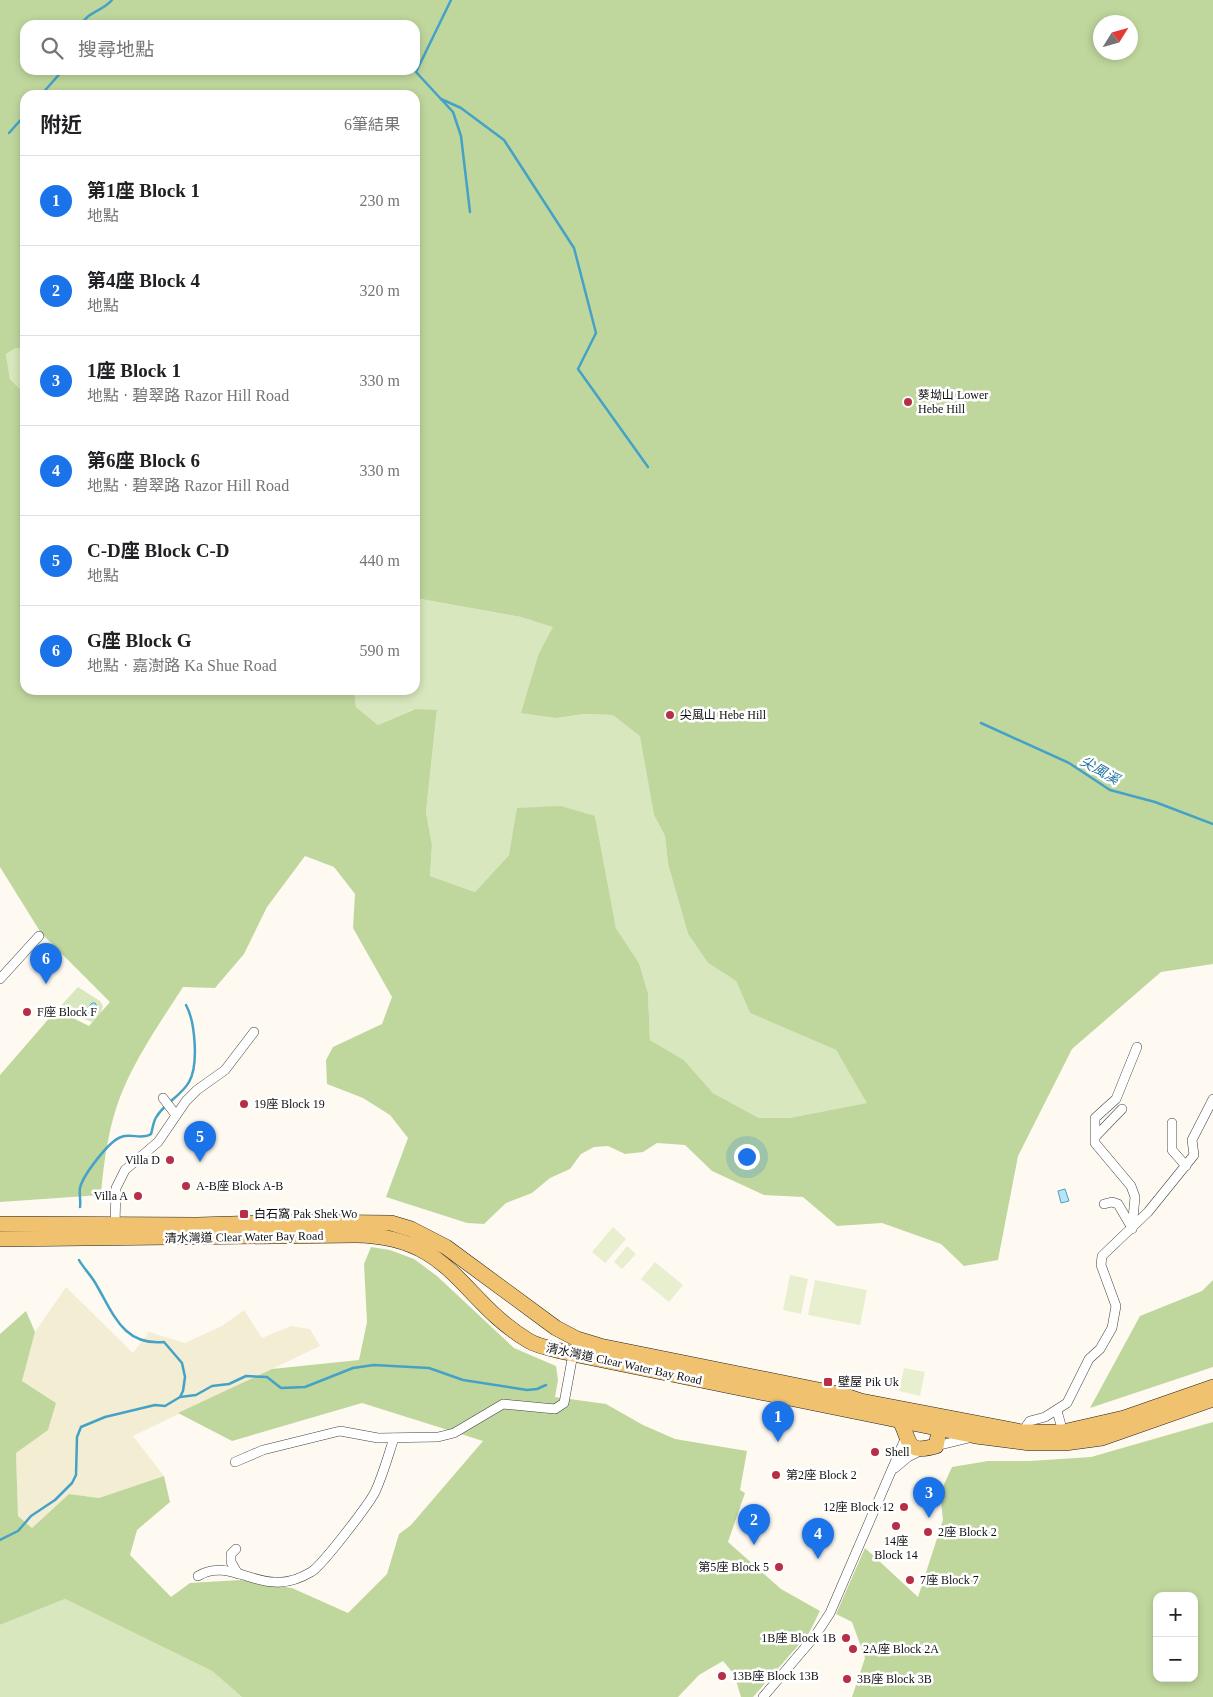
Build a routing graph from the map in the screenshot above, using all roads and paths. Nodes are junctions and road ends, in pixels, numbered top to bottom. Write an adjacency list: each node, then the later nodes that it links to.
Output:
1 (40, 936): 2 (street)
2 (0, 979)
3 (254, 1032): 8 (street)
4 (1137, 1047): 10 (street)
5 (164, 1099): 8 (street)
6 (1213, 1099): 11 (street)
7 (1122, 1109): 10 (street)
8 (174, 1112): 14 (street)
9 (1172, 1122): 11 (street)
10 (1096, 1136): 15 (street)
11 (1186, 1166): 15 (street)
12 (1104, 1204): 15 (street)
13 (0, 1224): 14 (main road, 清水灣道 Clear Water Bay Road)
14 (115, 1224): 17 (main road, 清水灣道 Clear Water Bay Road)
15 (1132, 1228): 22 (street)
16 (0, 1239): 18 (main road, 清水灣道 Clear Water Bay Road)
17 (538, 1316): 18 (main road); 23 (main road, 清水灣道 Clear Water Bay Road)
18 (539, 1345): 19 (main road, 清水灣道 Clear Water Bay Road)
19 (573, 1354): 24 (main road, 清水灣道 Clear Water Bay Road); 29 (street)
20 (1213, 1387): 27 (main road, 清水灣道 Clear Water Bay Road)
21 (1213, 1399): 28 (main road, 清水灣道 Clear Water Bay Road)
22 (1057, 1411): 25 (street); 27 (street)
23 (921, 1413): 25 (main road, 清水灣道 Clear Water Bay Road); 26 (main road)
24 (900, 1421): 26 (main road, 清水灣道 Clear Water Bay Road); 30 (main road)
25 (1026, 1426): 27 (main road, 清水灣道 Clear Water Bay Road)
26 (940, 1427): 28 (main road, 清水灣道 Clear Water Bay Road); 31 (main road)
27 (1063, 1432)
28 (976, 1436): 31 (street)
29 (394, 1438): 32 (street); 35 (street)
30 (905, 1439): 31 (main road); 33 (street)
31 (929, 1448): 33 (street)
32 (234, 1462)
33 (892, 1472): 37 (street)
34 (236, 1549): 35 (street)
35 (239, 1574): 36 (street)
36 (198, 1576)
37 (763, 1697)

